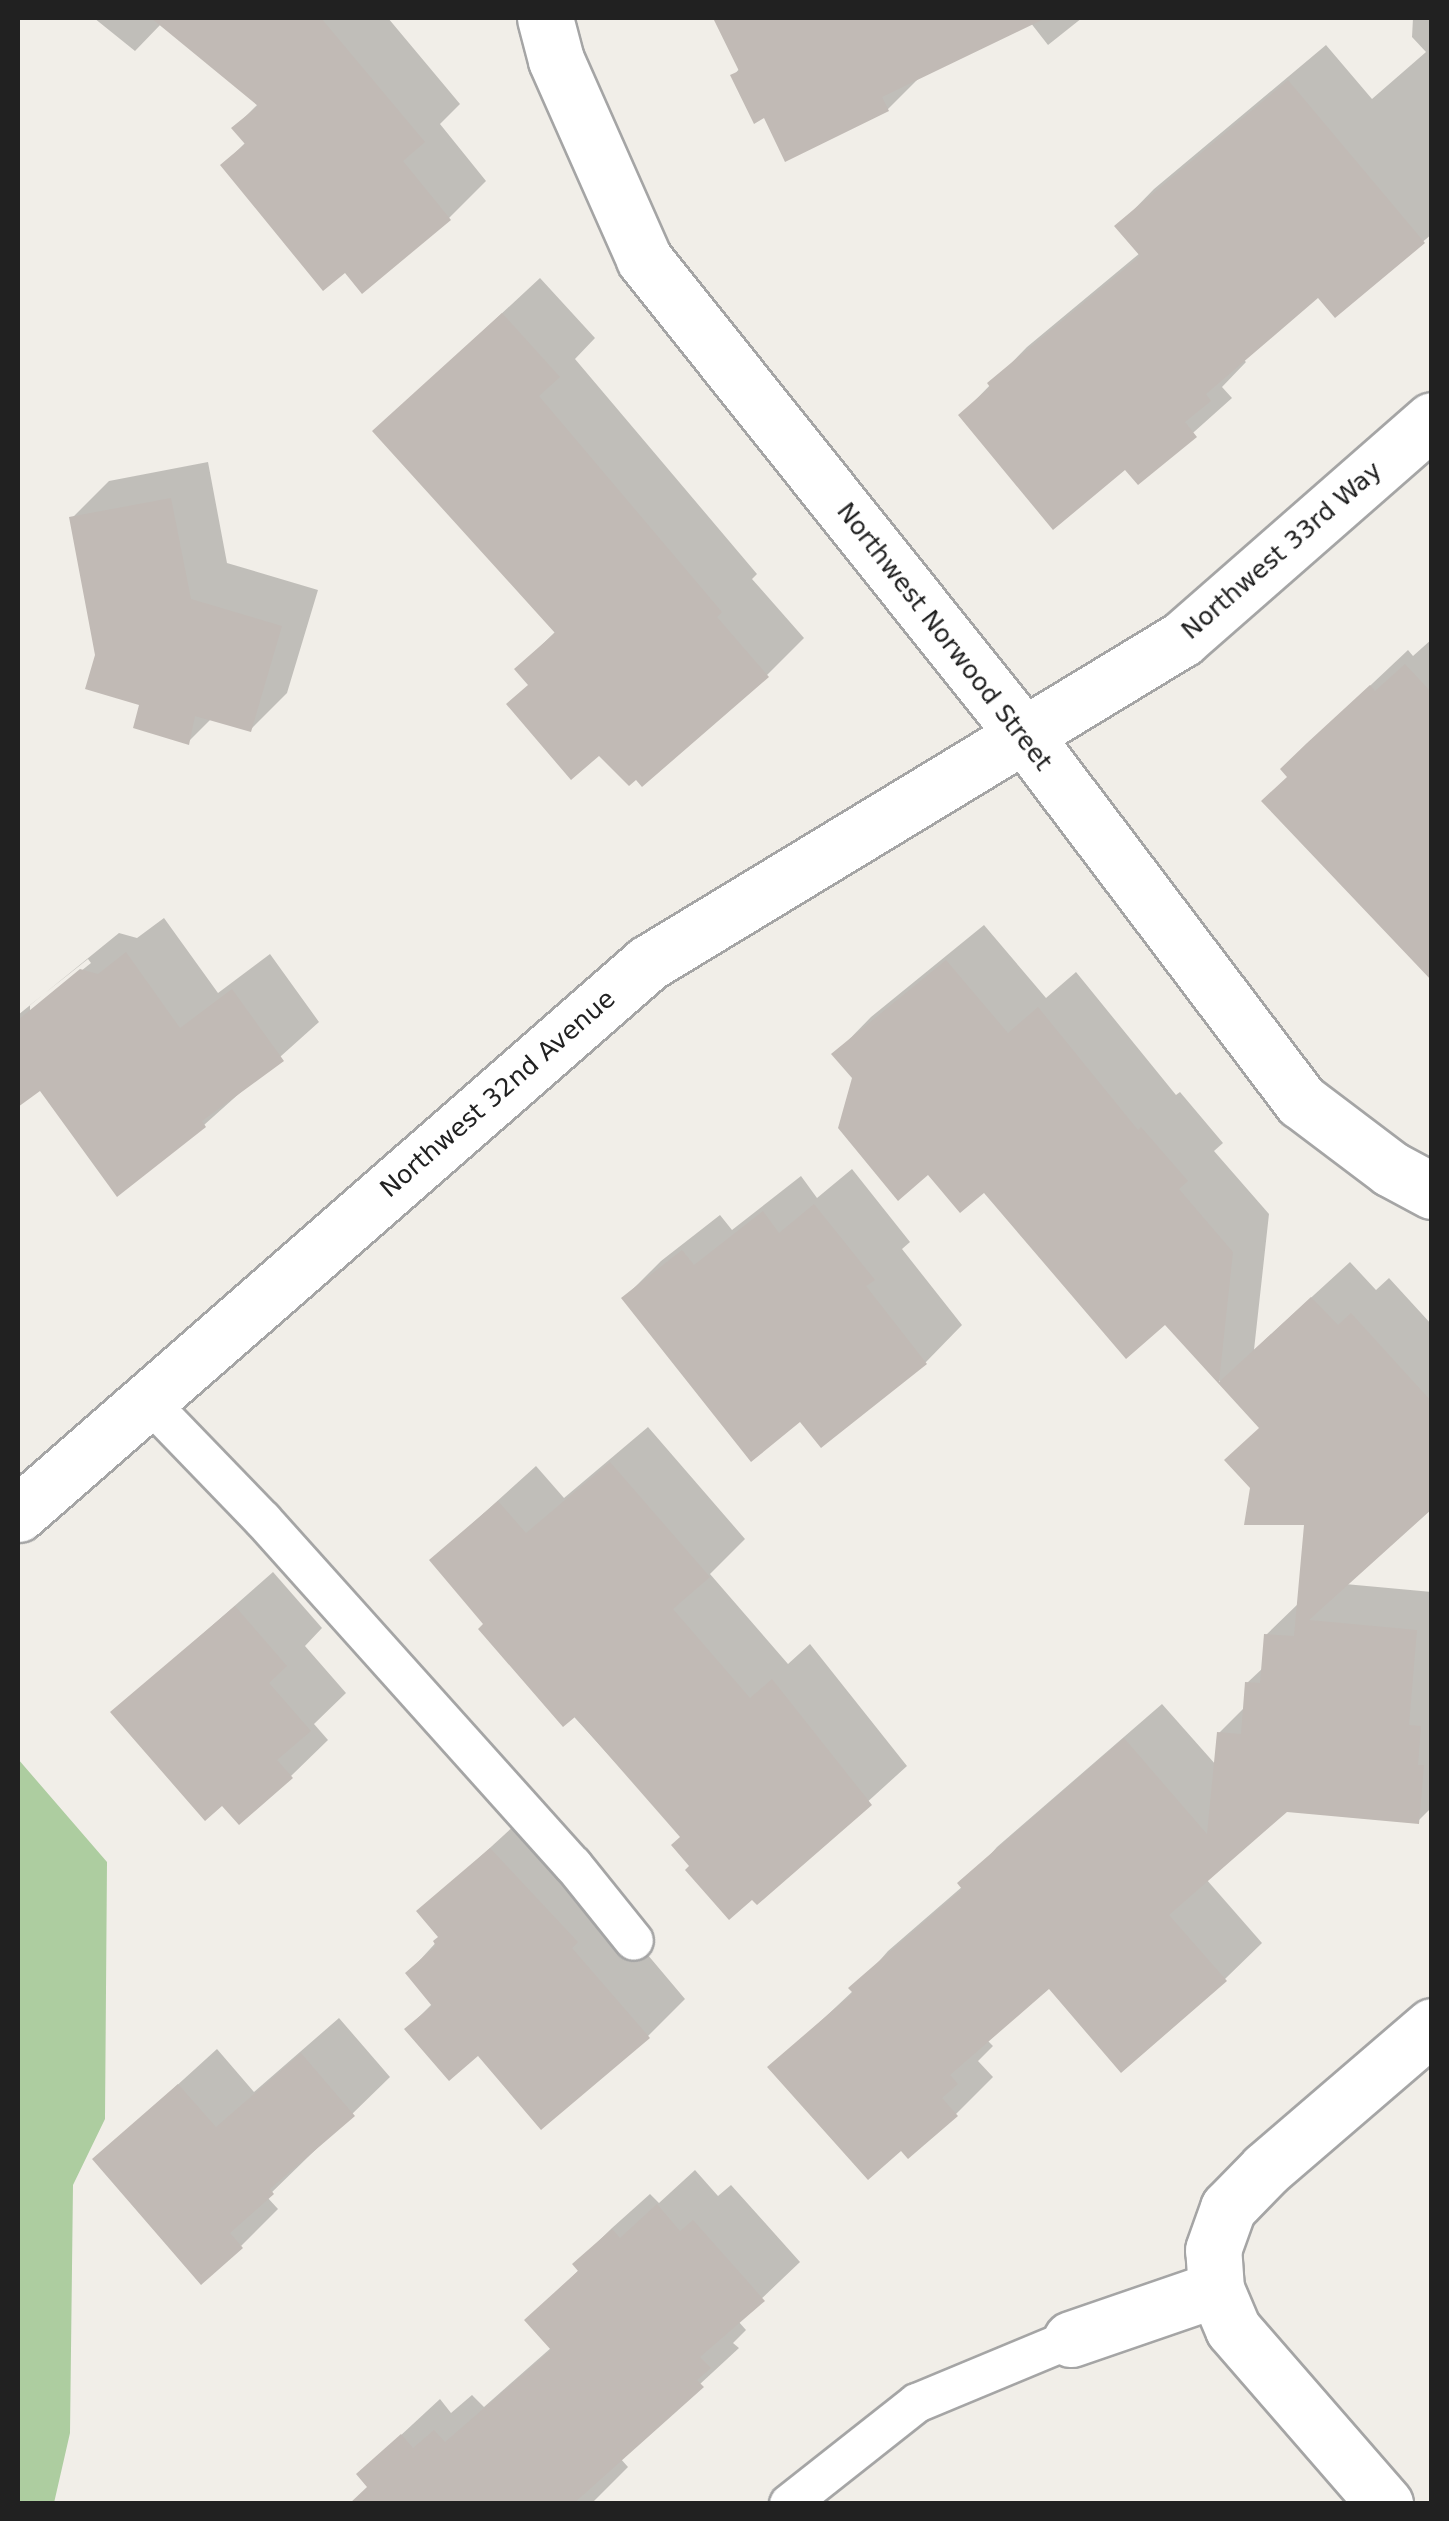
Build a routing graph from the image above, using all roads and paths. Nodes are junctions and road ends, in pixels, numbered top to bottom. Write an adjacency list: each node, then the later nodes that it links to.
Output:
1 (544, 18): 3 (street, Northwest Norwood Street)
2 (1432, 420): 3 (street, Northwest 33rd Way)
3 (1024, 735): 4 (street, Northwest Norwood Street); 5 (street, Northwest 32nd Avenue)
4 (1432, 1190)
5 (148, 1401): 6 (street, Northwest 32nd Avenue); 7 (lane)
6 (18, 1514)
7 (634, 1941)
8 (1432, 2026): 9 (street)
9 (1216, 2289): 10 (street); 12 (street)
10 (1070, 2339): 11 (lane)
11 (789, 2504)
12 (1386, 2504)

